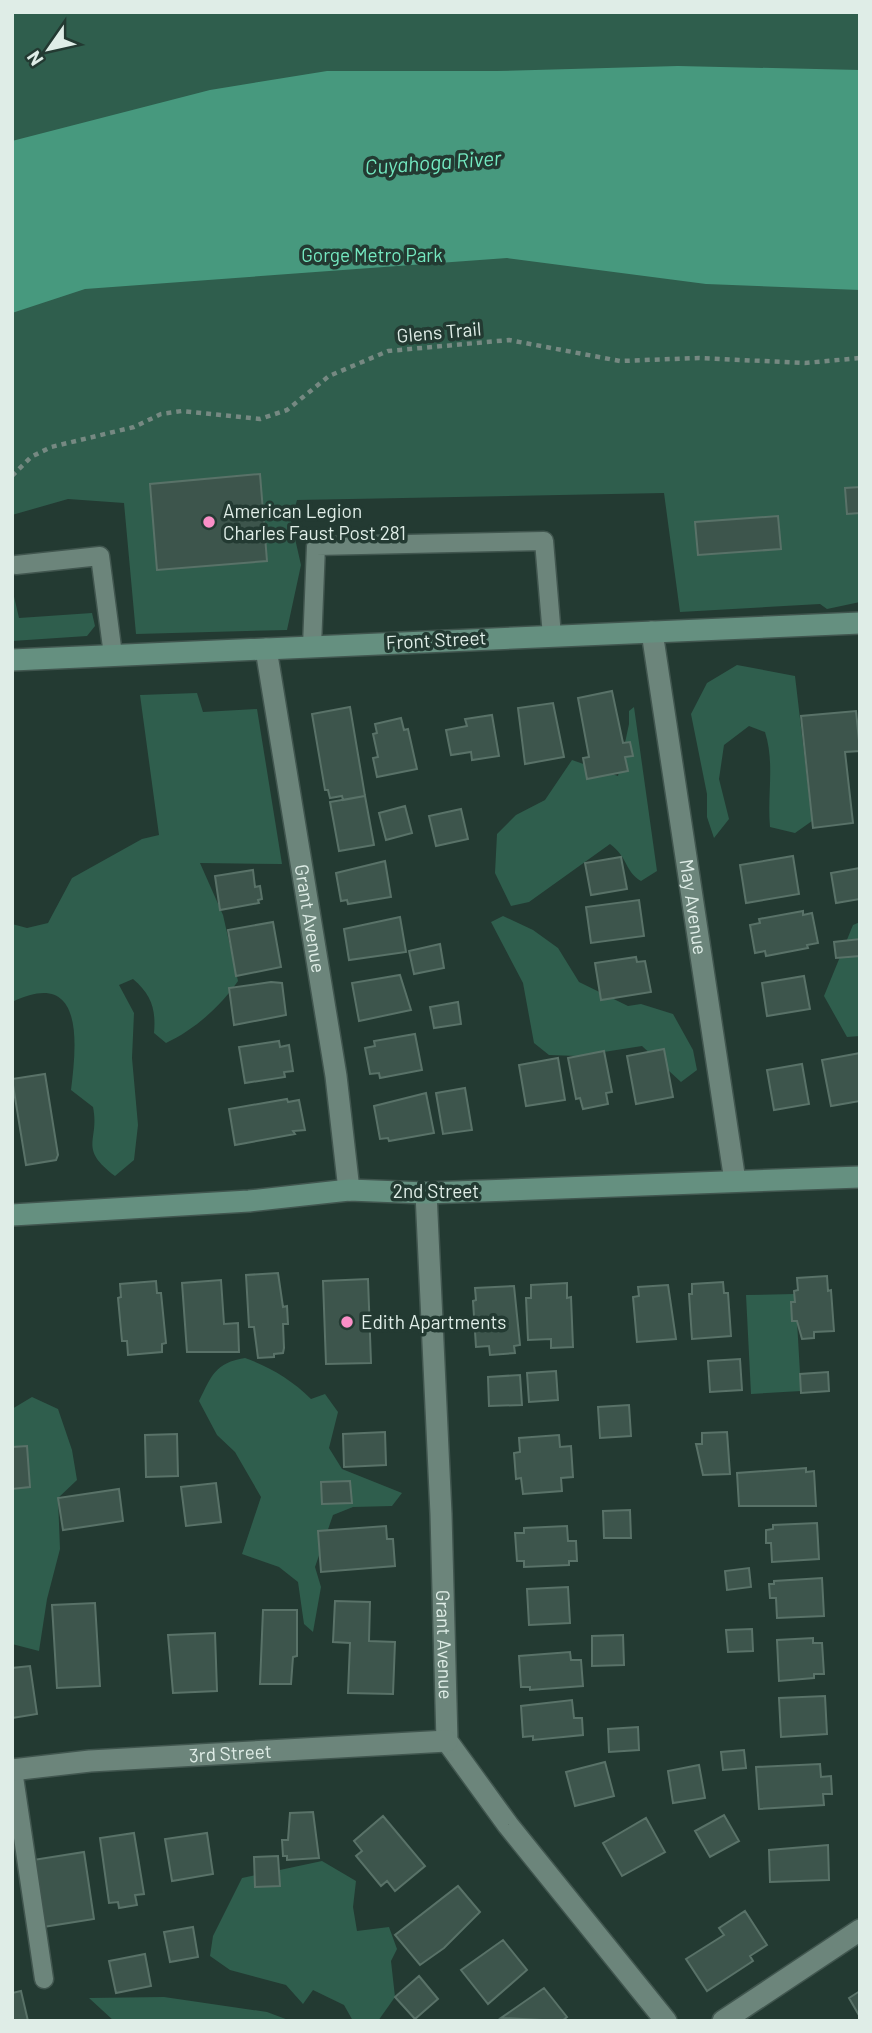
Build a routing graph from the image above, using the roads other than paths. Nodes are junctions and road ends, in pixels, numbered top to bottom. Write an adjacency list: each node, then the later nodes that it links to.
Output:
1 (16, 565): 7 (lane)
2 (860, 623): 3 (street, Front Street)
3 (652, 632): 4 (street, Front Street); 10 (street, May Avenue)
4 (552, 636): 5 (street, Front Street); 5 (lane)
5 (312, 646): 6 (street, Front Street)
6 (266, 649): 7 (street, Front Street); 11 (street, Grant Avenue)
7 (113, 655): 8 (street, Front Street)
8 (12, 660)
9 (860, 1177): 10 (street, 2nd Street)
10 (735, 1181): 12 (street, 2nd Street)
11 (349, 1190): 12 (street, 2nd Street); 13 (street, 2nd Street)
12 (426, 1193): 14 (street, Grant Avenue)
13 (12, 1215)
14 (446, 1741): 15 (street, 3rd Street); 18 (street)
15 (13, 1770): 17 (lane)
16 (860, 1930): 19 (street)
17 (44, 1979)
18 (666, 2021)
19 (723, 2021)

